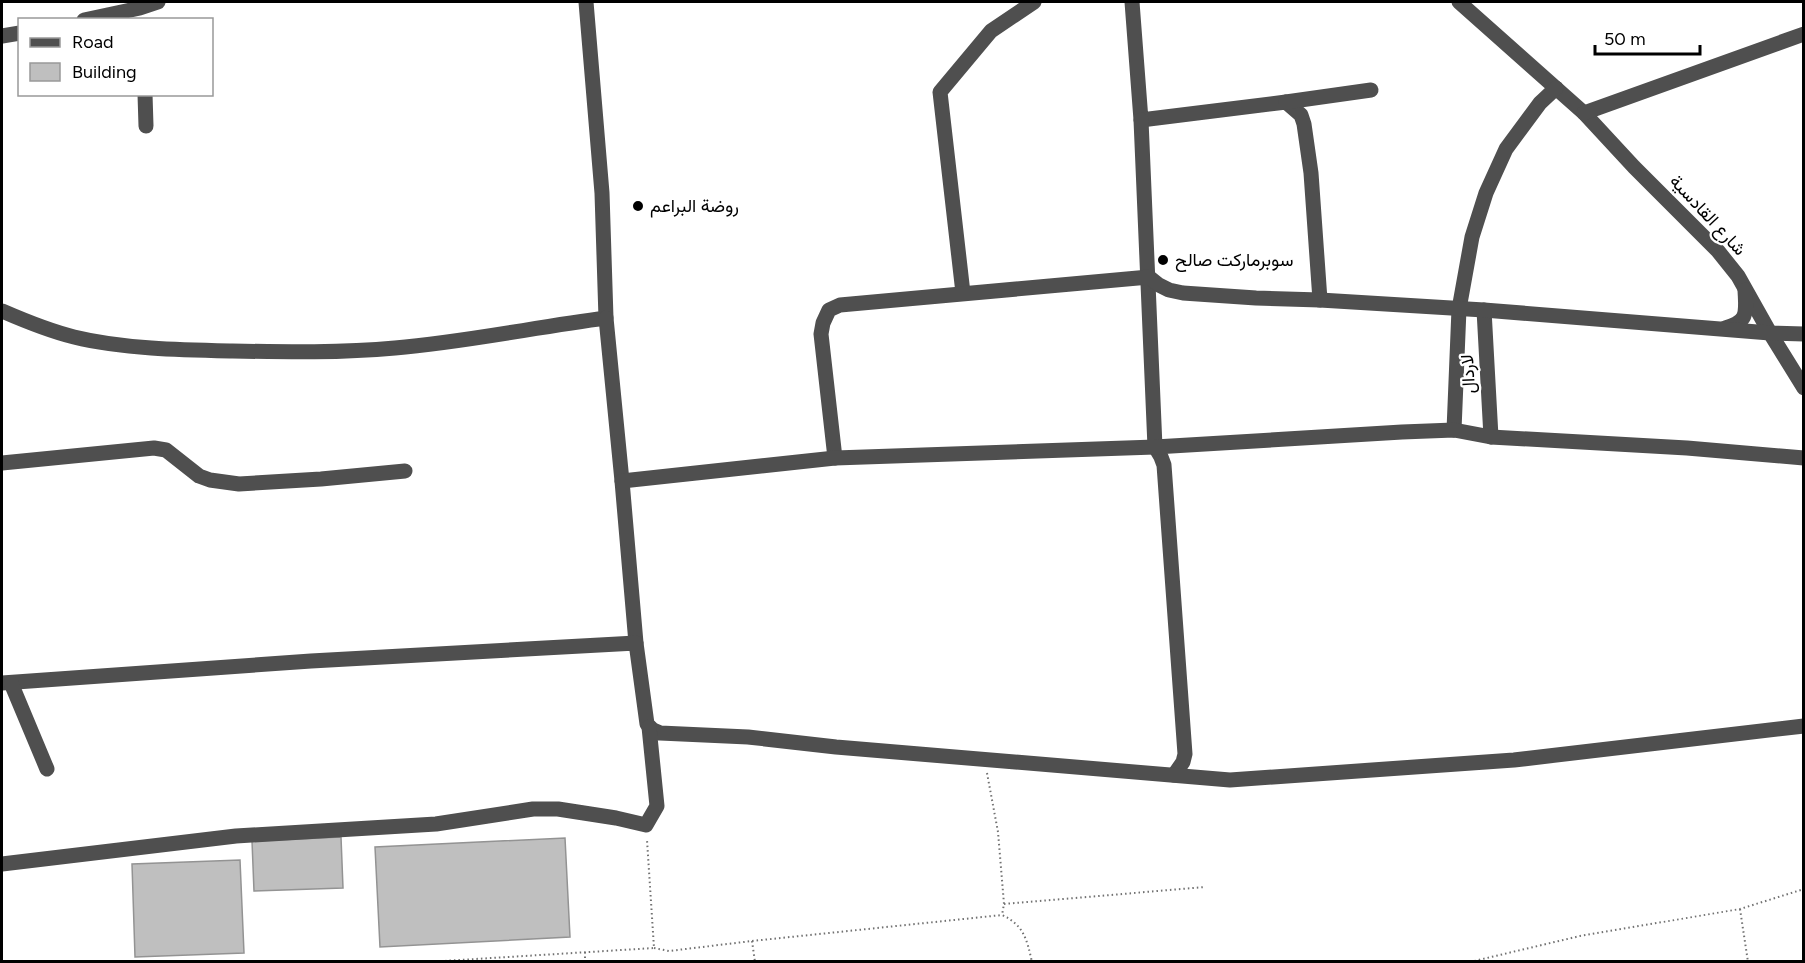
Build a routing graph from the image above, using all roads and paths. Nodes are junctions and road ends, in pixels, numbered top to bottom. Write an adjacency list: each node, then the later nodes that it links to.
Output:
1 (158, 2): 6 (street)
2 (586, 2): 25 (street)
3 (1034, 2): 20 (street)
4 (1132, 2): 16 (street)
5 (1459, 2): 11 (street, شارع القادسية)
6 (140, 14): 7 (street)
7 (103, 18)
8 (18, 33): 10 (street)
9 (1803, 34): 15 (street)
10 (2, 36)
11 (1556, 88): 15 (street, شارع القادسية); 22 (street)
12 (1371, 90): 14 (street)
13 (145, 96): 17 (street)
14 (1286, 102): 16 (street); 21 (street)
15 (1584, 113): 19 (street, شارع القادسية)
16 (1141, 120): 18 (street)
17 (146, 126)
18 (1149, 277): 20 (street); 21 (street); 32 (street)
19 (1745, 287): 26 (street); 27 (street, شارع القادسية)
20 (963, 293): 33 (street)
21 (1320, 300): 22 (street)
22 (1459, 309): 23 (street); 30 (street)
23 (1484, 310): 26 (street); 31 (street, لاردال)
24 (2, 311): 25 (street)
25 (606, 318): 37 (street)
26 (1722, 329): 27 (street)
27 (1770, 333): 28 (street); 29 (street, شارع القادسية)
28 (1803, 334)
29 (1803, 388)
30 (1454, 430): 31 (street); 32 (street)
31 (1491, 437): 34 (street)
32 (1155, 447): 33 (street); 42 (street)
33 (835, 458): 37 (street)
34 (1803, 458)
35 (2, 463): 36 (street)
36 (405, 471)
37 (622, 481): 38 (street)
38 (636, 643): 39 (street); 41 (street)
39 (6, 683): 44 (street)
40 (1803, 726): 46 (street)
41 (649, 727): 43 (street); 47 (street)
42 (1185, 754): 45 (street); 46 (street)
43 (984, 759): 45 (street); 51 (path)
44 (46, 769)
45 (1174, 775): 46 (street)
46 (1205, 778)
47 (646, 825): 48 (street); 55 (path)
48 (2, 864)
49 (1205, 887): 51 (path)
50 (1803, 889): 52 (path)
51 (1004, 904): 53 (path)
52 (1740, 909): 61 (path); 62 (path)
53 (1002, 915): 54 (path); 60 (path)
54 (752, 941): 55 (path); 59 (path)
55 (654, 948): 56 (path)
56 (585, 952): 57 (path); 58 (path)
57 (428, 962)
58 (585, 962)
59 (755, 962)
60 (1032, 962)
61 (1470, 962)
62 (1748, 962)

